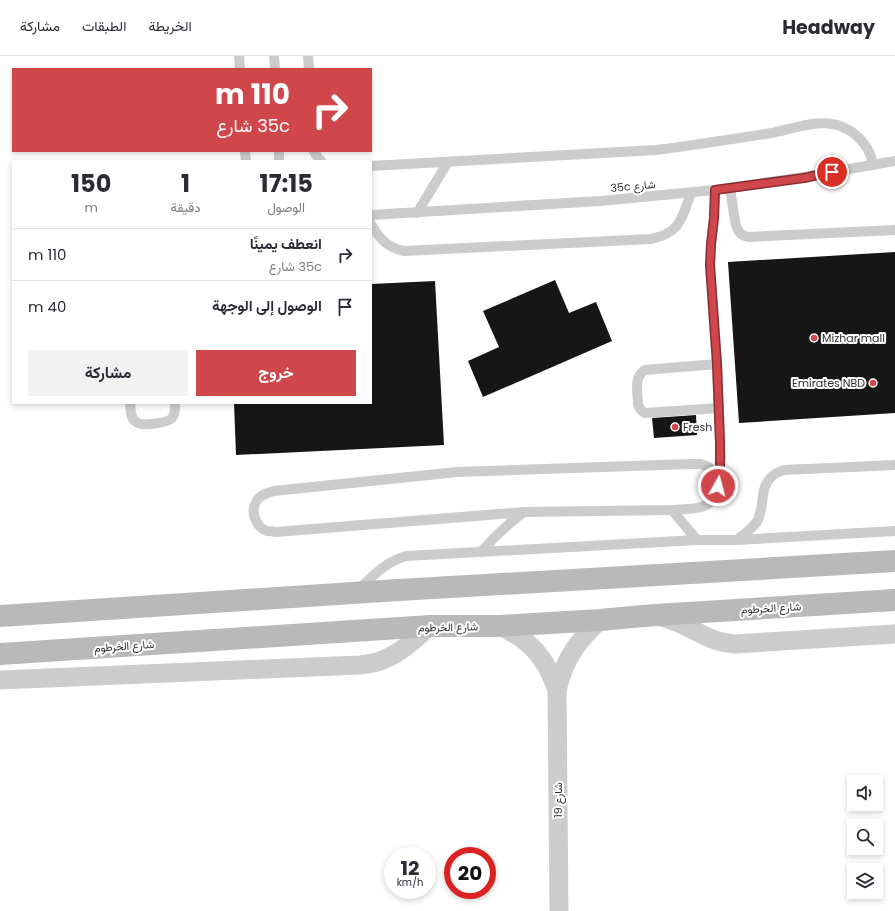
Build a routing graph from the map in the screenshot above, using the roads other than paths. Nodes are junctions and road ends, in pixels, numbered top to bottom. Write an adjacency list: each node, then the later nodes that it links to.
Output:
1 (239, 56): 4 (lane)
2 (274, 56): 5 (lane)
3 (308, 56): 6 (lane)
4 (240, 68)
5 (275, 68)
6 (309, 68)
7 (895, 161): 9 (lane, 35c شارع)
8 (448, 162): 9 (lane); 10 (lane); 14 (lane)
9 (873, 165): 11 (lane, 35c شارع)
10 (372, 166)
11 (730, 188): 12 (lane, 35c شارع); 17 (lane)
12 (715, 190): 13 (lane, 35c شارع); 18 (lane)
13 (691, 193): 14 (lane, 35c شارع); 16 (lane)
14 (417, 213): 15 (lane, 35c شارع)
15 (372, 215)
16 (372, 225)
17 (895, 230)
18 (717, 364): 21 (lane); 21 (lane)
19 (130, 404): 20 (lane)
20 (175, 404)
21 (719, 408): 23 (lane)
22 (895, 465): 28 (lane)
23 (718, 486): 24 (lane); 25 (lane)
24 (672, 510): 25 (lane); 27 (lane)
25 (524, 512): 29 (lane)
26 (895, 531): 28 (lane)
27 (697, 540): 28 (lane); 29 (lane)
28 (737, 540)
29 (481, 552): 31 (lane)
30 (895, 561): 31 (main road)
31 (355, 593): 34 (main road)
32 (895, 600): 33 (main road, شارع الخرطوم)
33 (654, 614): 35 (main road, شارع الخرطوم); 38 (street)
34 (0, 616)
35 (600, 620): 37 (main road, شارع الخرطوم); 41 (street, شارع 19)
36 (430, 626): 37 (main road, شارع الخرطوم); 39 (main road, شارع الخرطوم); 40 (street)
37 (500, 626): 41 (street, شارع 19)
38 (895, 634)
39 (0, 654)
40 (0, 680)
41 (557, 690): 42 (street, شارع 19)
42 (559, 911)

